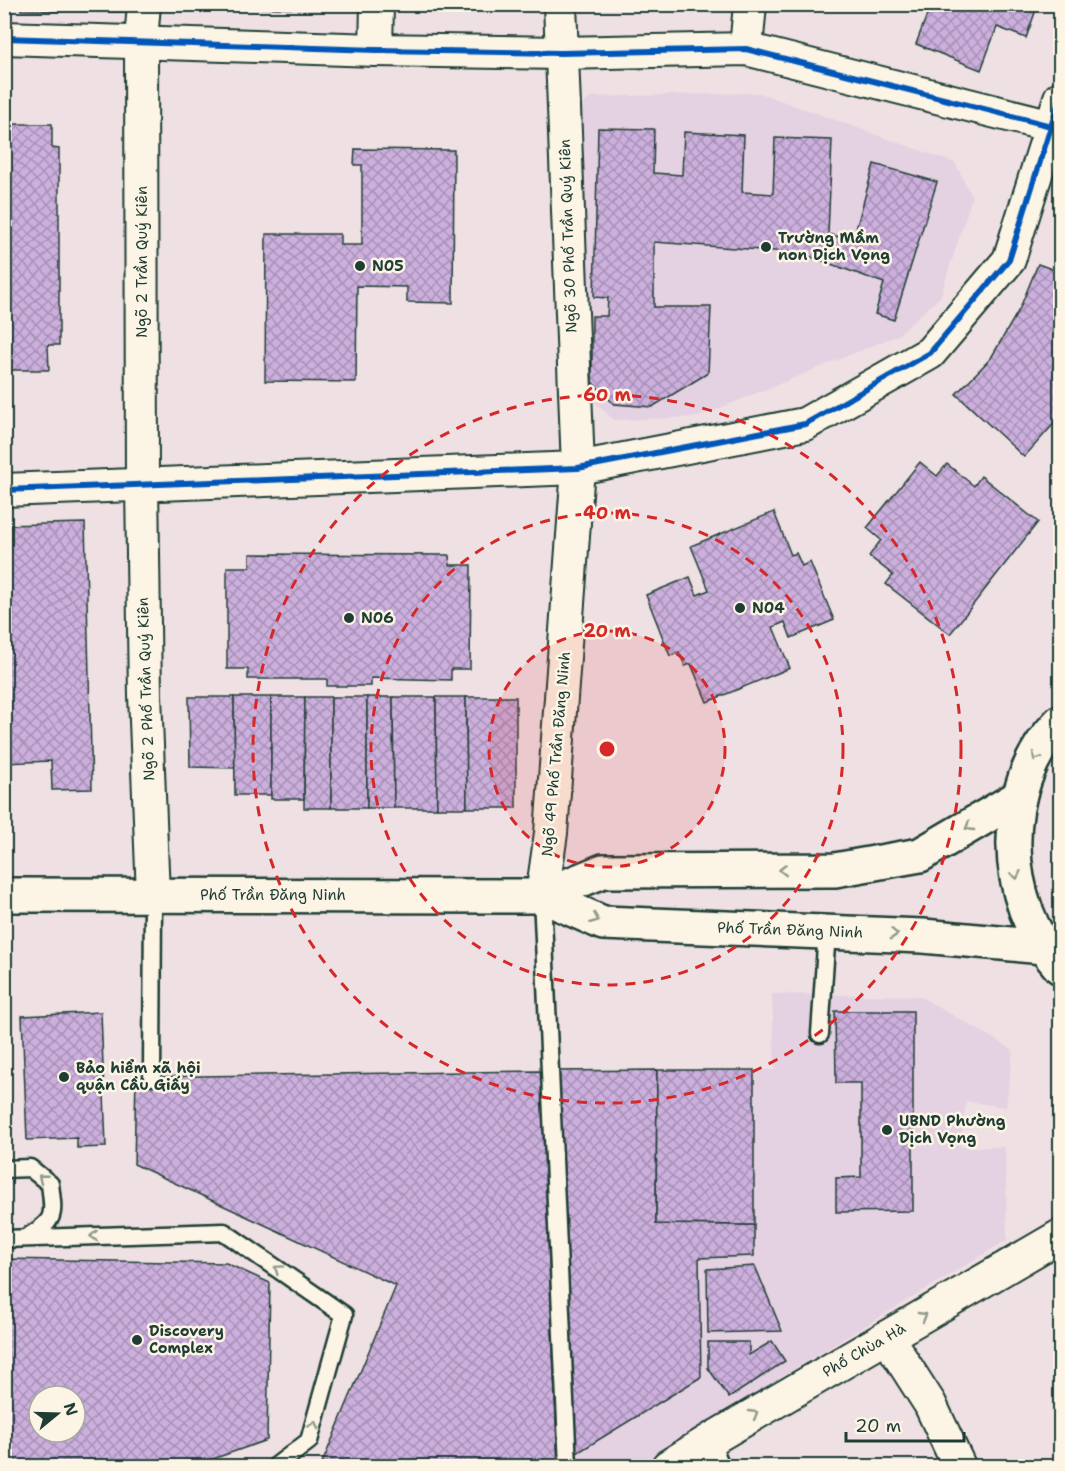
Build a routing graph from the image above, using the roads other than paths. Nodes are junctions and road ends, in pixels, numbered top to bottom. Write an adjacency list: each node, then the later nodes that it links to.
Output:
1 (144, 4): 6 (street, Ngõ 2 Trần Quý Kiên)
2 (377, 4): 8 (street)
3 (560, 4): 9 (street, Ngõ 30 Phố Trần Quý Kiên)
4 (750, 4): 7 (street)
5 (4, 38): 6 (street)
6 (141, 41): 8 (street); 12 (street, Ngõ 2 Trần Quý Kiên)
7 (746, 49): 9 (street); 10 (street)
8 (376, 50): 9 (street)
9 (561, 53): 11 (street, Ngõ 30 Phố Trần Quý Kiên)
10 (1057, 117): 11 (street)
11 (578, 468): 12 (street); 18 (street, Ngõ 49 Phố Trần Đăng Ninh)
12 (142, 484): 13 (street); 17 (street, Ngõ 2 Phố Trần Quý Kiên)
13 (4, 490)
14 (1060, 722): 15 (street, one-way to 15)
15 (1019, 797): 18 (street, Phố Trần Đăng Ninh, one-way to 18); 20 (street, one-way to 20)
16 (4, 895): 17 (street, Phố Trần Đăng Ninh)
17 (153, 895): 18 (street, Phố Trần Đăng Ninh); 22 (lane)
18 (542, 896): 19 (street, Phố Trần Đăng Ninh, one-way to 19); 30 (lane)
19 (827, 931): 20 (street, Phố Trần Đăng Ninh, one-way to 20); 21 (lane)
20 (1052, 957)
21 (819, 1034)
22 (152, 1077)
23 (4, 1169): 25 (lane, one-way to 23)
24 (1060, 1236): 27 (street, Phố Chùa Hà, one-way to 24)
25 (23, 1238): 26 (lane); 29 (lane, one-way to 25)
26 (4, 1239)
27 (887, 1337): 28 (street, Phố Chùa Hà, one-way to 27); 32 (street)
28 (716, 1453): 31 (street, Phố Chùa Hà)
29 (276, 1467)
30 (568, 1467)
31 (668, 1467)
32 (959, 1467)

